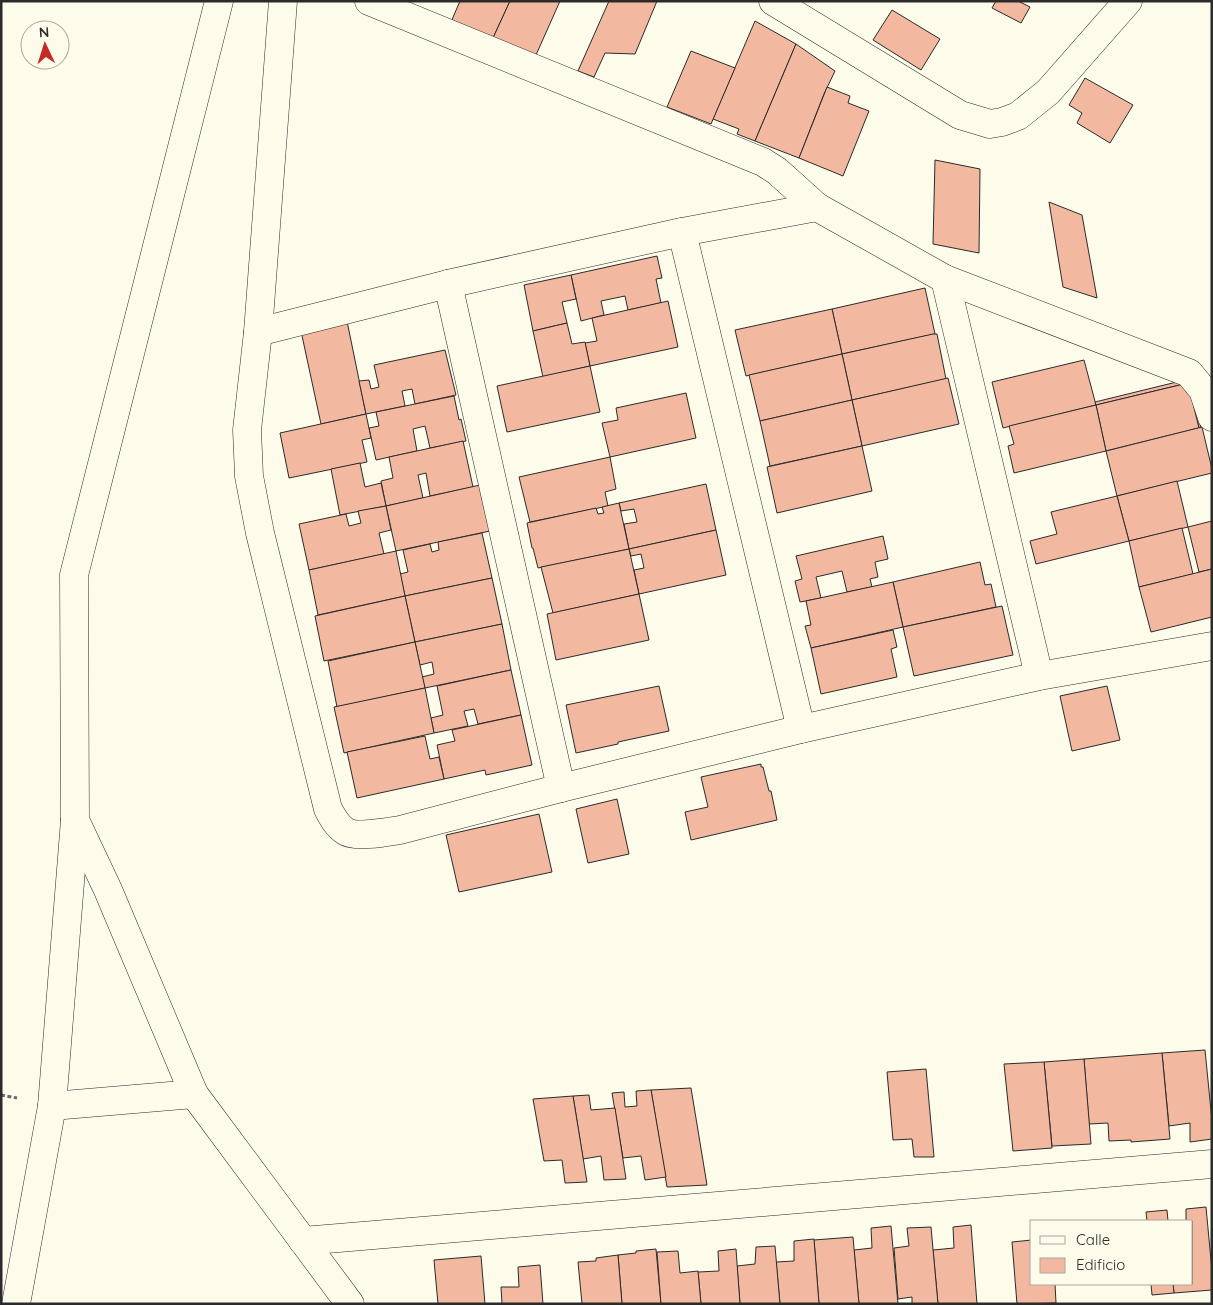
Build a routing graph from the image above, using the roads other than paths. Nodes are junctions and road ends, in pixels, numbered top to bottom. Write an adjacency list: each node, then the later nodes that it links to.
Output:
1 (219, 1): 16 (street)
2 (283, 1): 10 (street)
3 (369, 1): 6 (street)
4 (773, 1): 5 (street)
5 (1128, 1)
6 (817, 207): 7 (street); 8 (street)
7 (682, 232): 9 (street); 14 (street)
8 (945, 279): 11 (street); 13 (street)
9 (448, 284): 10 (street); 15 (street)
10 (258, 332): 15 (street)
11 (1212, 417)
12 (1212, 646): 13 (street)
13 (1039, 676): 14 (street)
14 (801, 729): 15 (street)
15 (561, 788)
16 (74, 820): 17 (street); 18 (street)
17 (194, 1094): 18 (street); 20 (street)
18 (52, 1106): 21 (street)
19 (1212, 1164): 20 (street)
20 (303, 1241): 22 (street)
21 (16, 1304)
22 (350, 1304)

